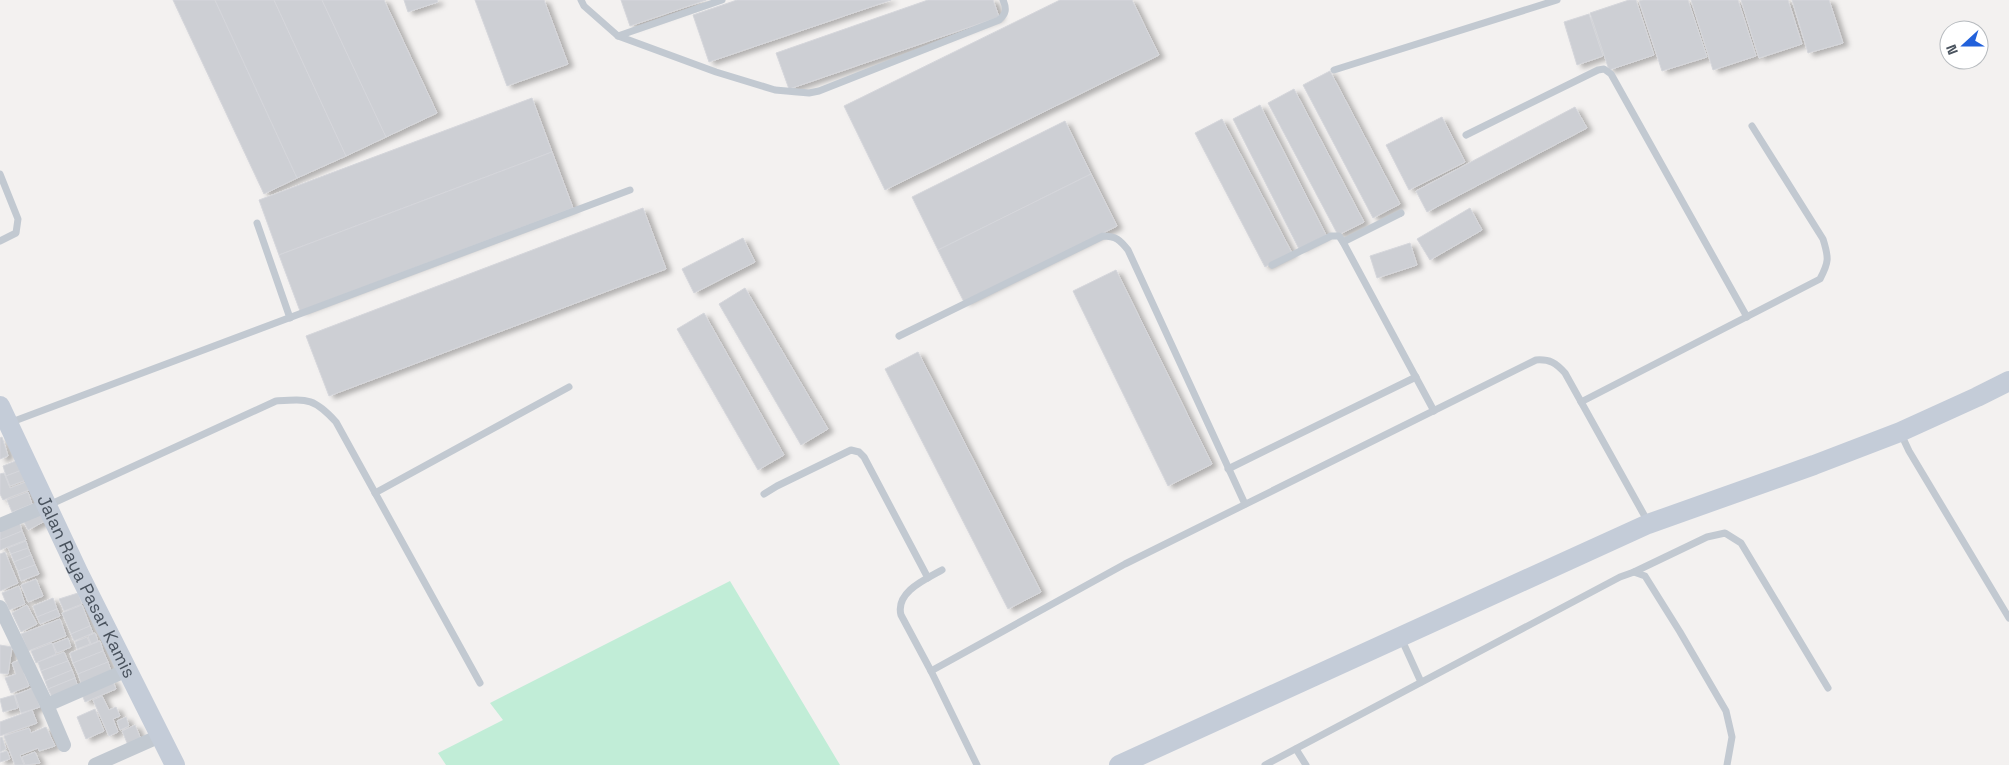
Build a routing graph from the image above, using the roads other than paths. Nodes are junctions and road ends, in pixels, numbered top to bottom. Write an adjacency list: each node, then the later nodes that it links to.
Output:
1 (581, 0): 5 (lane)
2 (722, 0): 5 (lane)
3 (1003, 0): 5 (lane)
4 (1558, 0): 6 (lane)
5 (618, 36)
6 (1334, 70)
7 (1752, 126): 16 (lane)
8 (1466, 134): 16 (lane)
9 (0, 174): 13 (lane)
10 (630, 190): 17 (lane)
11 (1401, 213): 14 (lane)
12 (257, 223): 17 (lane)
13 (0, 241)
14 (1343, 242): 15 (lane); 19 (lane)
15 (1272, 265)
16 (1747, 317): 22 (lane)
17 (290, 318): 24 (lane)
18 (899, 336): 26 (lane)
19 (1416, 377): 23 (lane); 26 (lane)
20 (2009, 381): 25 (street)
21 (569, 387): 27 (lane)
22 (1581, 402): 23 (lane); 31 (lane)
23 (1434, 411): 29 (lane)
24 (4, 414): 30 (street, Jalan Raya Pasar Kamis)
25 (1900, 432): 31 (street); 37 (lane)
26 (1228, 469): 29 (lane)
27 (375, 493): 30 (lane); 42 (lane)
28 (764, 494): 35 (lane)
29 (1245, 504): 40 (lane)
30 (48, 505): 32 (street); 39 (street, Jalan Raya Pasar Kamis)
31 (1648, 524): 38 (street)
32 (0, 525)
33 (942, 570): 35 (lane)
34 (1634, 572): 41 (lane); 43 (lane); 54 (lane)
35 (928, 578): 40 (lane)
36 (0, 607): 44 (street)
37 (2009, 618)
38 (1401, 637): 41 (lane); 51 (street)
39 (128, 670): 44 (street); 45 (street, Jalan Raya Pasar Kamis)
40 (931, 671): 50 (lane)
41 (1421, 682): 47 (lane)
42 (480, 683)
43 (1828, 688)
44 (47, 704): 46 (street)
45 (160, 736): 48 (street); 49 (street, Jalan Raya Pasar Kamis)
46 (64, 744)
47 (1296, 748): 52 (lane); 53 (lane)
48 (95, 765)
49 (175, 765)
50 (977, 765)
51 (1119, 765)
52 (1265, 765)
53 (1306, 765)
54 (1727, 765)

